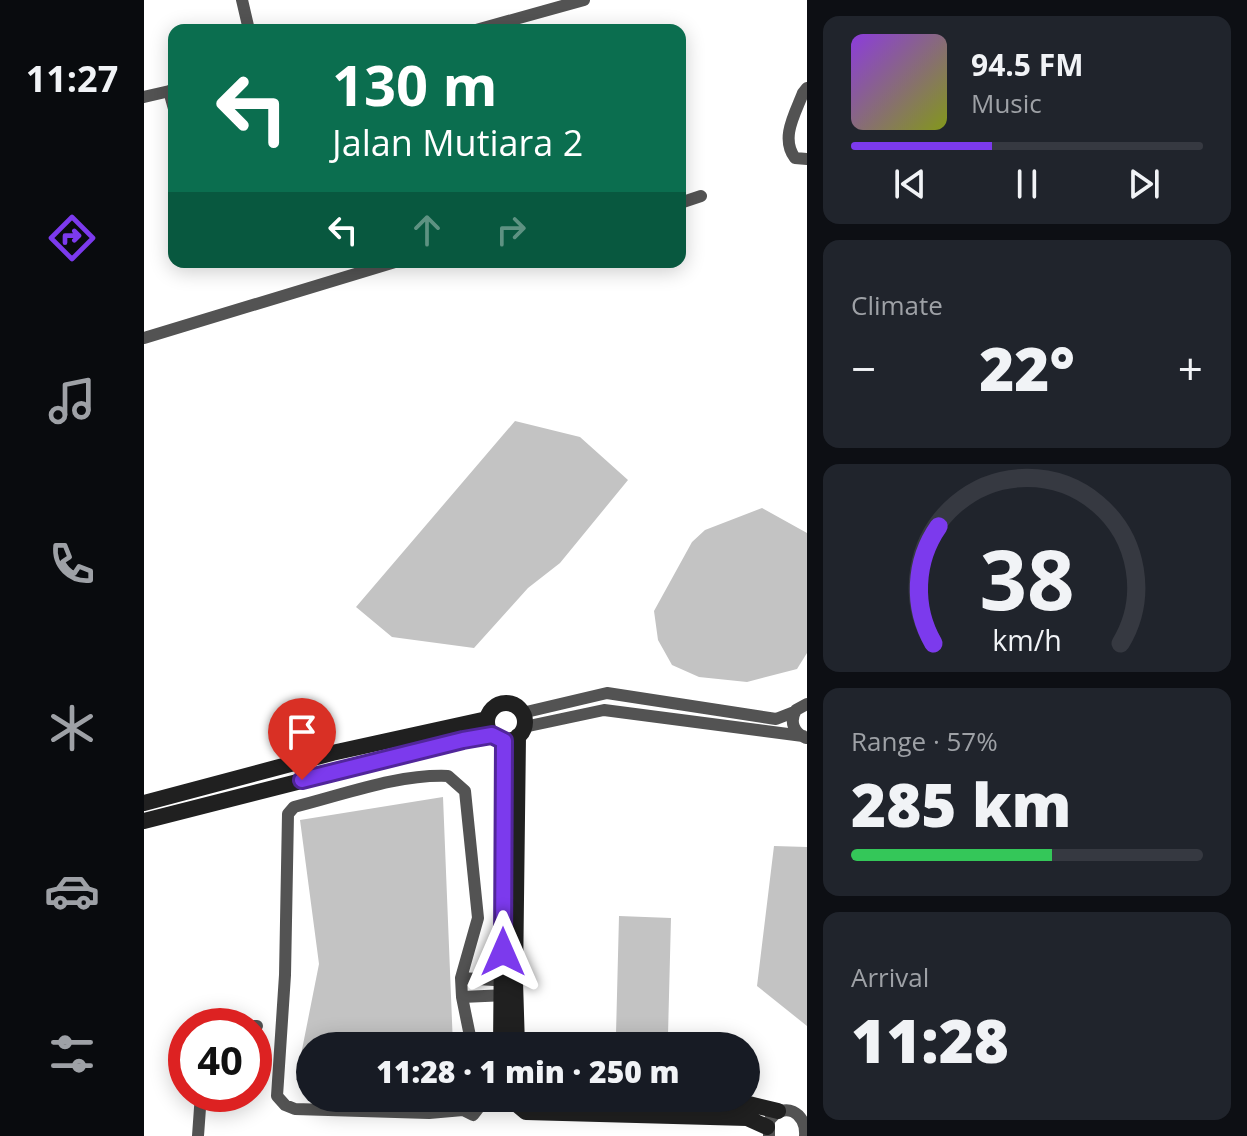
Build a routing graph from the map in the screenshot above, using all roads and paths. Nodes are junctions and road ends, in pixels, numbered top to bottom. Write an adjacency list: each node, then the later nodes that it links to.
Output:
1 (242, 0): 3 (street)
2 (584, 0): 4 (street)
3 (248, 24)
4 (498, 24)
5 (807, 88): 8 (street)
6 (168, 91): 7 (street)
7 (144, 97)
8 (807, 159)
9 (701, 196): 10 (street)
10 (686, 201)
11 (375, 268): 12 (street)
12 (144, 338)
13 (807, 704): 14 (street)
14 (794, 712): 15 (street); 16 (street)
15 (508, 728): 16 (street); 17 (street); 18 (street); 20 (street)
16 (805, 737)
17 (144, 803)
18 (144, 821)
19 (461, 978): 20 (street); 21 (street); 26 (street)
20 (509, 988): 21 (street); 23 (street); 24 (street)
21 (462, 997): 22 (street)
22 (469, 1032)
23 (503, 1032)
24 (515, 1032)
25 (760, 1107): 27 (street)
26 (296, 1109)
27 (778, 1111): 32 (street); 34 (street)
28 (200, 1112): 33 (street)
29 (396, 1112): 30 (street)
30 (433, 1112)
31 (526, 1112): 32 (street)
32 (768, 1132)
33 (198, 1136)
34 (805, 1136)

